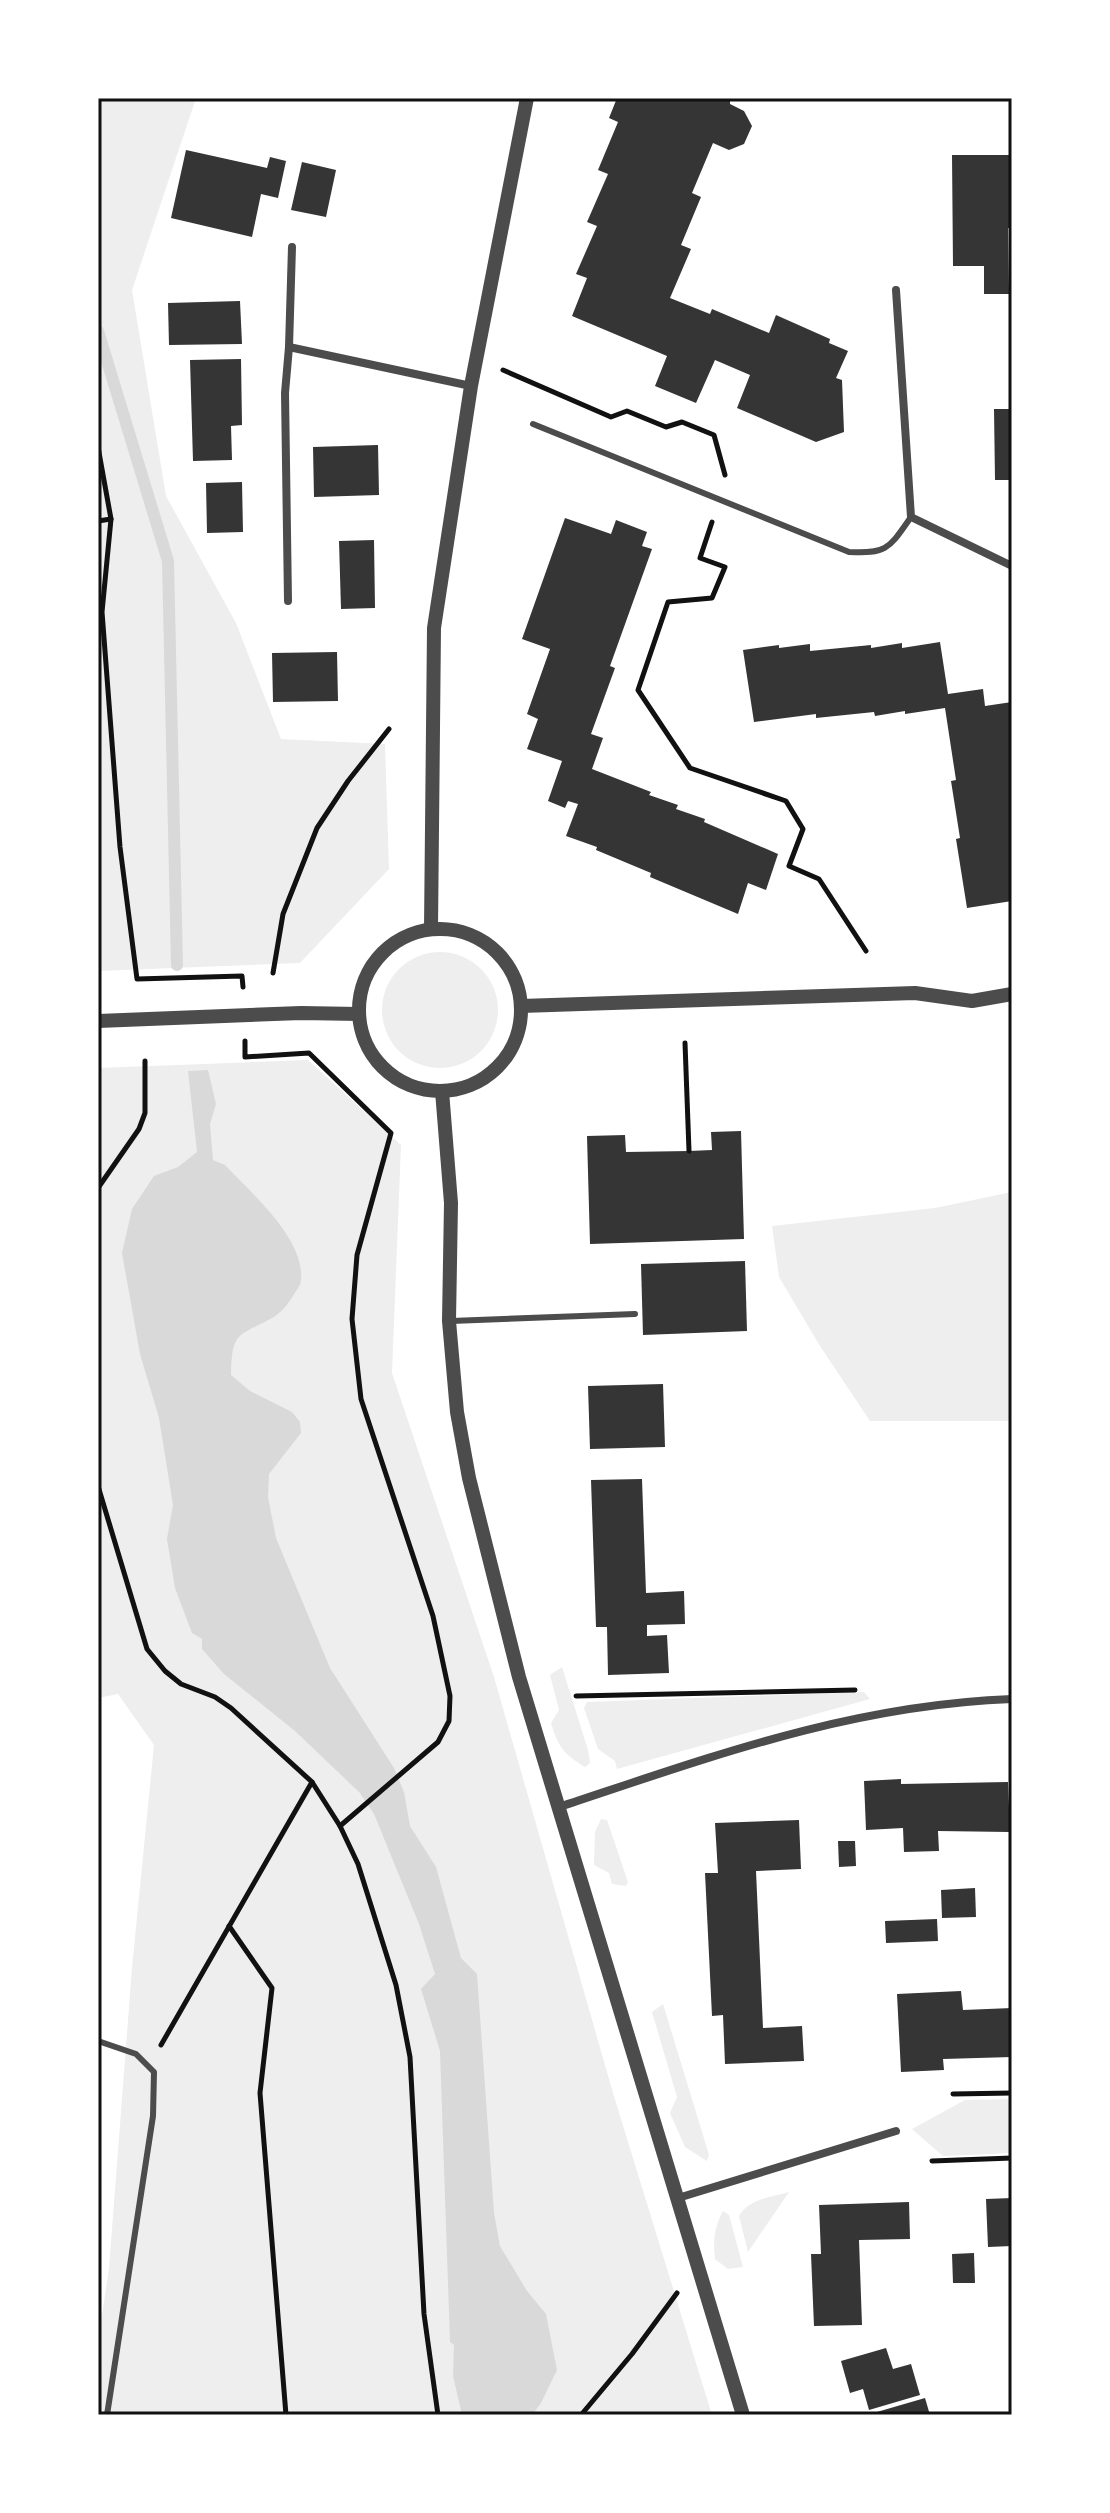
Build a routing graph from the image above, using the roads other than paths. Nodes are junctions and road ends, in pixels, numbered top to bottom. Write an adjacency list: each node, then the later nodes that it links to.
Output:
1 (527, 98): 5 (street)
2 (292, 247): 4 (street)
3 (896, 290): 7 (street)
4 (289, 347): 5 (street); 9 (street)
5 (471, 386): 10 (street)
6 (533, 424): 7 (lane)
7 (911, 517): 8 (street)
8 (1012, 566)
9 (288, 601)
10 (431, 929): 12 (street); 13 (street)
11 (1012, 994): 12 (street)
12 (521, 1006): 15 (street)
13 (359, 1014): 14 (street); 15 (street)
14 (98, 1021)
15 (442, 1091): 17 (street)
16 (635, 1314): 17 (lane)
17 (449, 1321): 19 (street)
18 (1012, 1699): 19 (street)
19 (559, 1807): 22 (street)
20 (98, 2041): 23 (lane)
21 (896, 2131): 22 (street)
22 (678, 2198): 24 (street)
23 (107, 2415)
24 (743, 2415)

